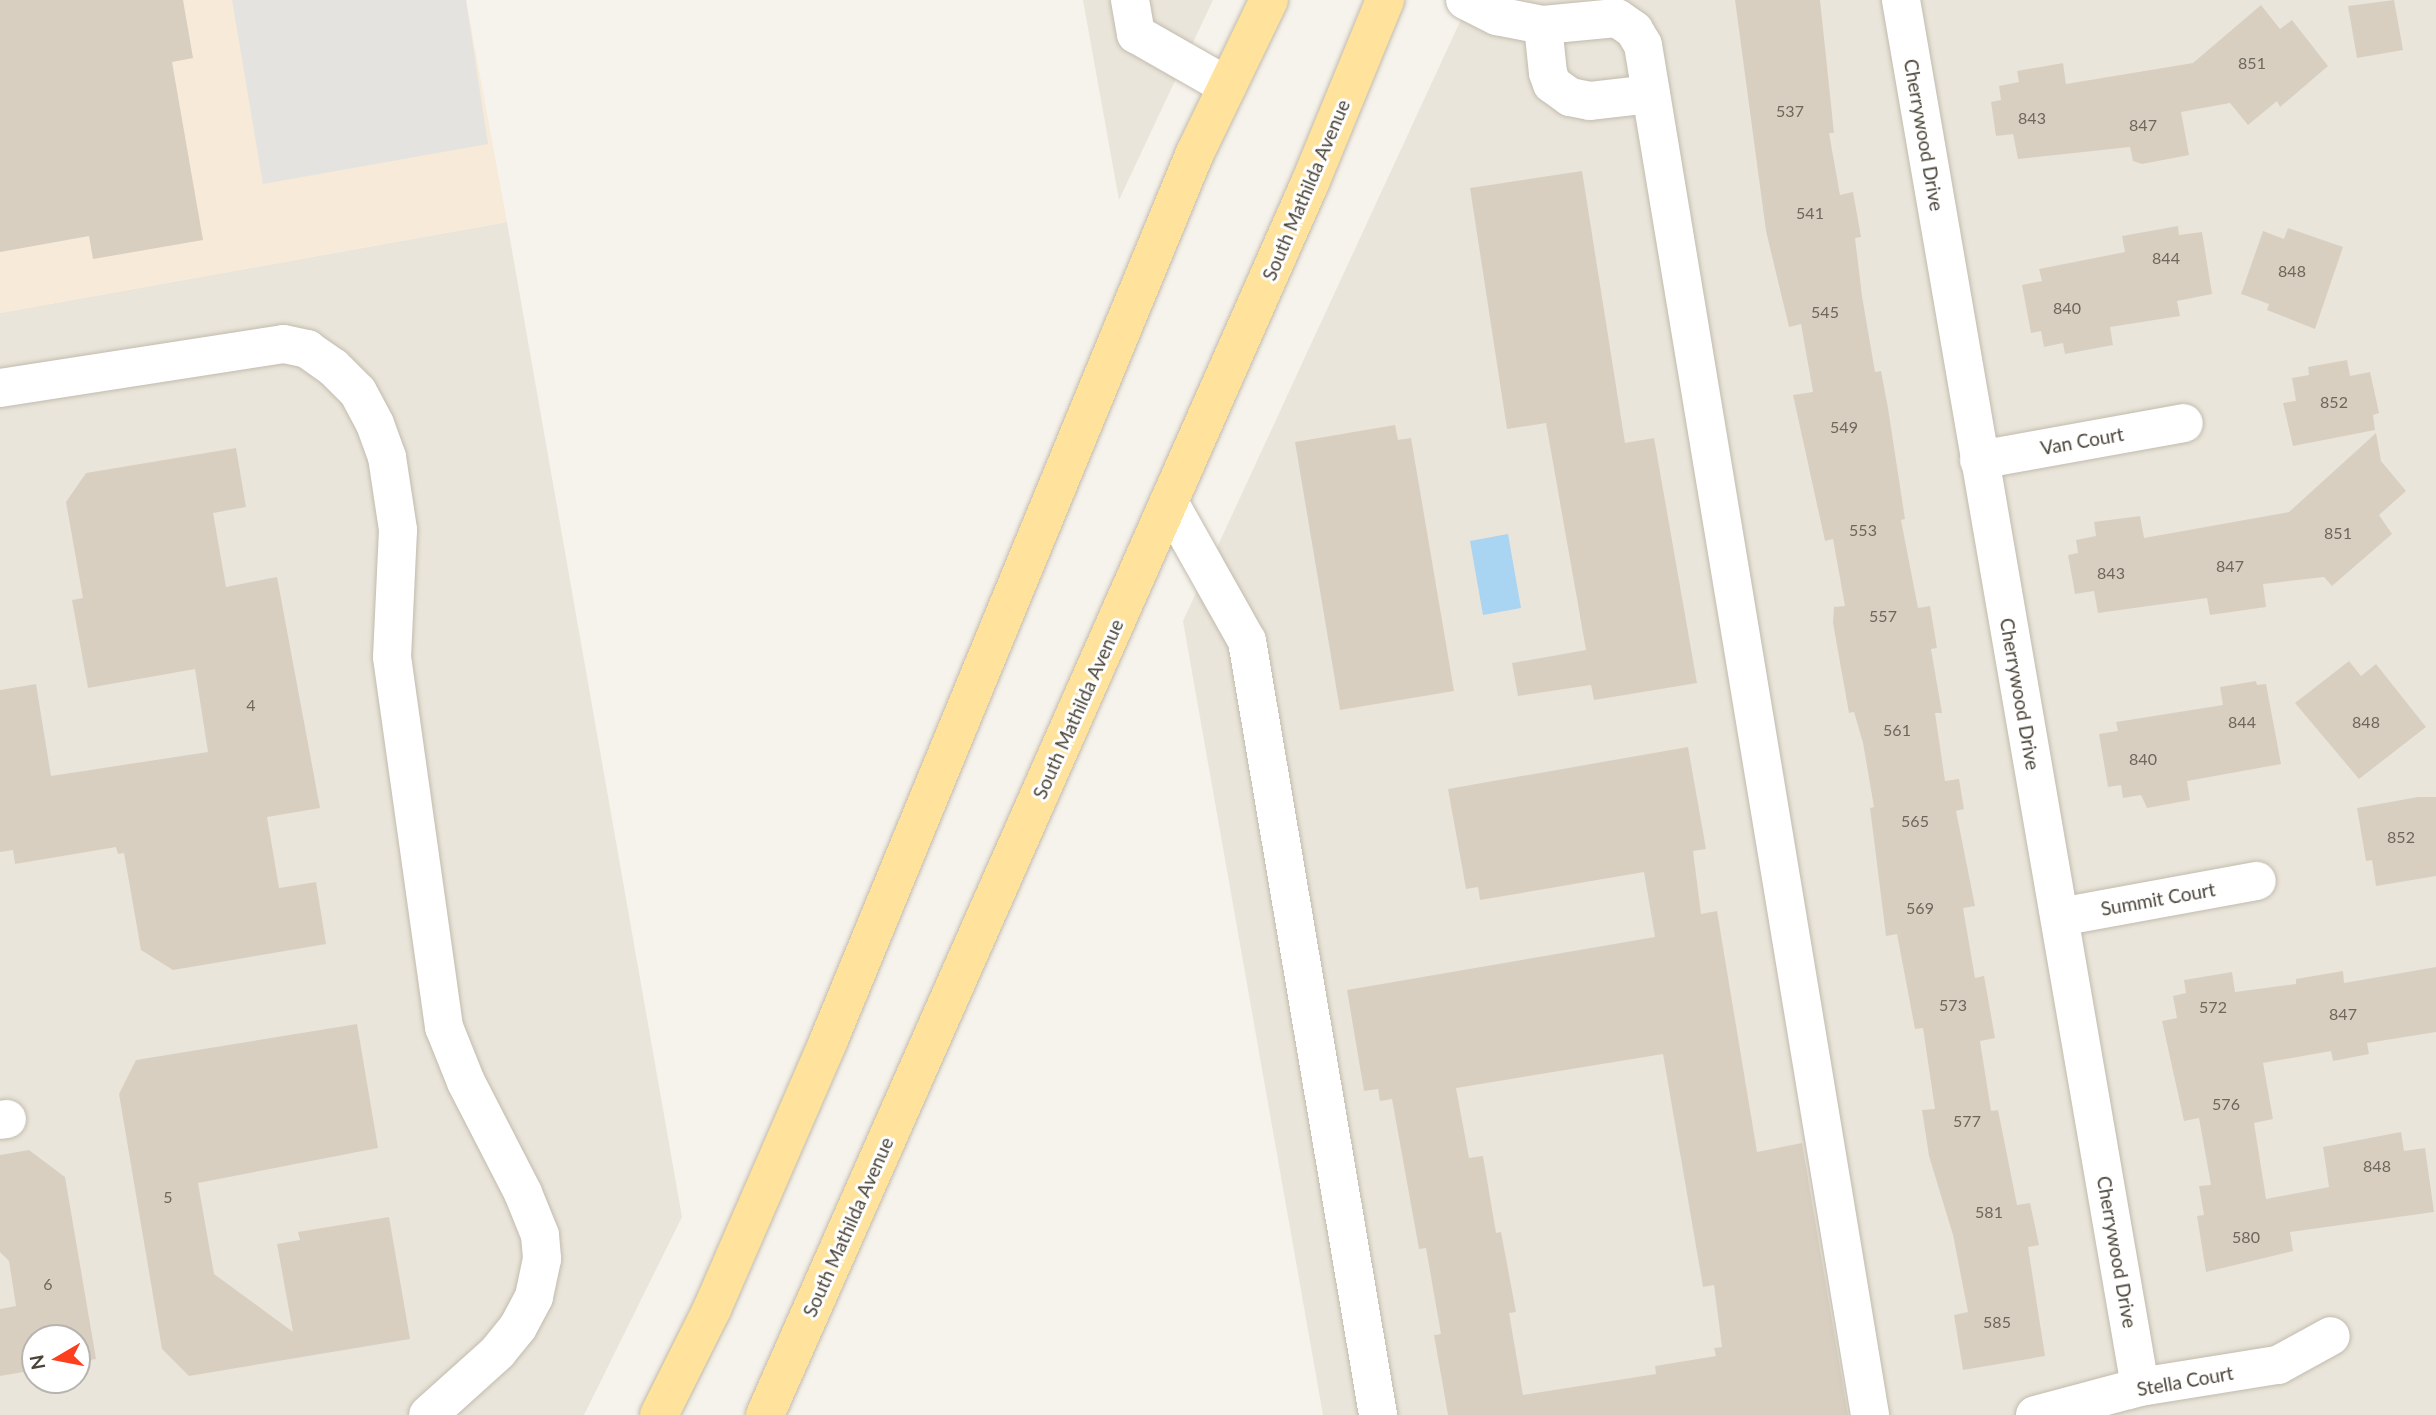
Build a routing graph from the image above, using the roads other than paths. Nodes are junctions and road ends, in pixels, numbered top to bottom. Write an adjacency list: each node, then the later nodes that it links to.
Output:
1 (1130, 0): 7 (street)
2 (1269, 0): 7 (main road)
3 (1385, 0): 12 (main road, South Mathilda Avenue)
4 (1465, 0): 6 (street)
5 (1906, 1): 11 (street, Cherrywood Drive)
6 (1544, 26): 8 (street); 8 (street)
7 (1227, 86): 18 (main road)
8 (1651, 94): 21 (street)
9 (0, 388): 17 (street)
10 (2185, 423): 11 (street, Van Court)
11 (1979, 460): 14 (street, Cherrywood Drive)
12 (1169, 502): 19 (main road, South Mathilda Avenue); 20 (street)
13 (2257, 881): 14 (street, Summit Court)
14 (2060, 917): 16 (street, Cherrywood Drive)
15 (2331, 1336): 16 (street, Stella Court)
16 (2140, 1387): 22 (street, Stella Court)
17 (428, 1415)
18 (659, 1415)
19 (765, 1415)
20 (1378, 1415)
21 (1870, 1415)
22 (2035, 1415)

